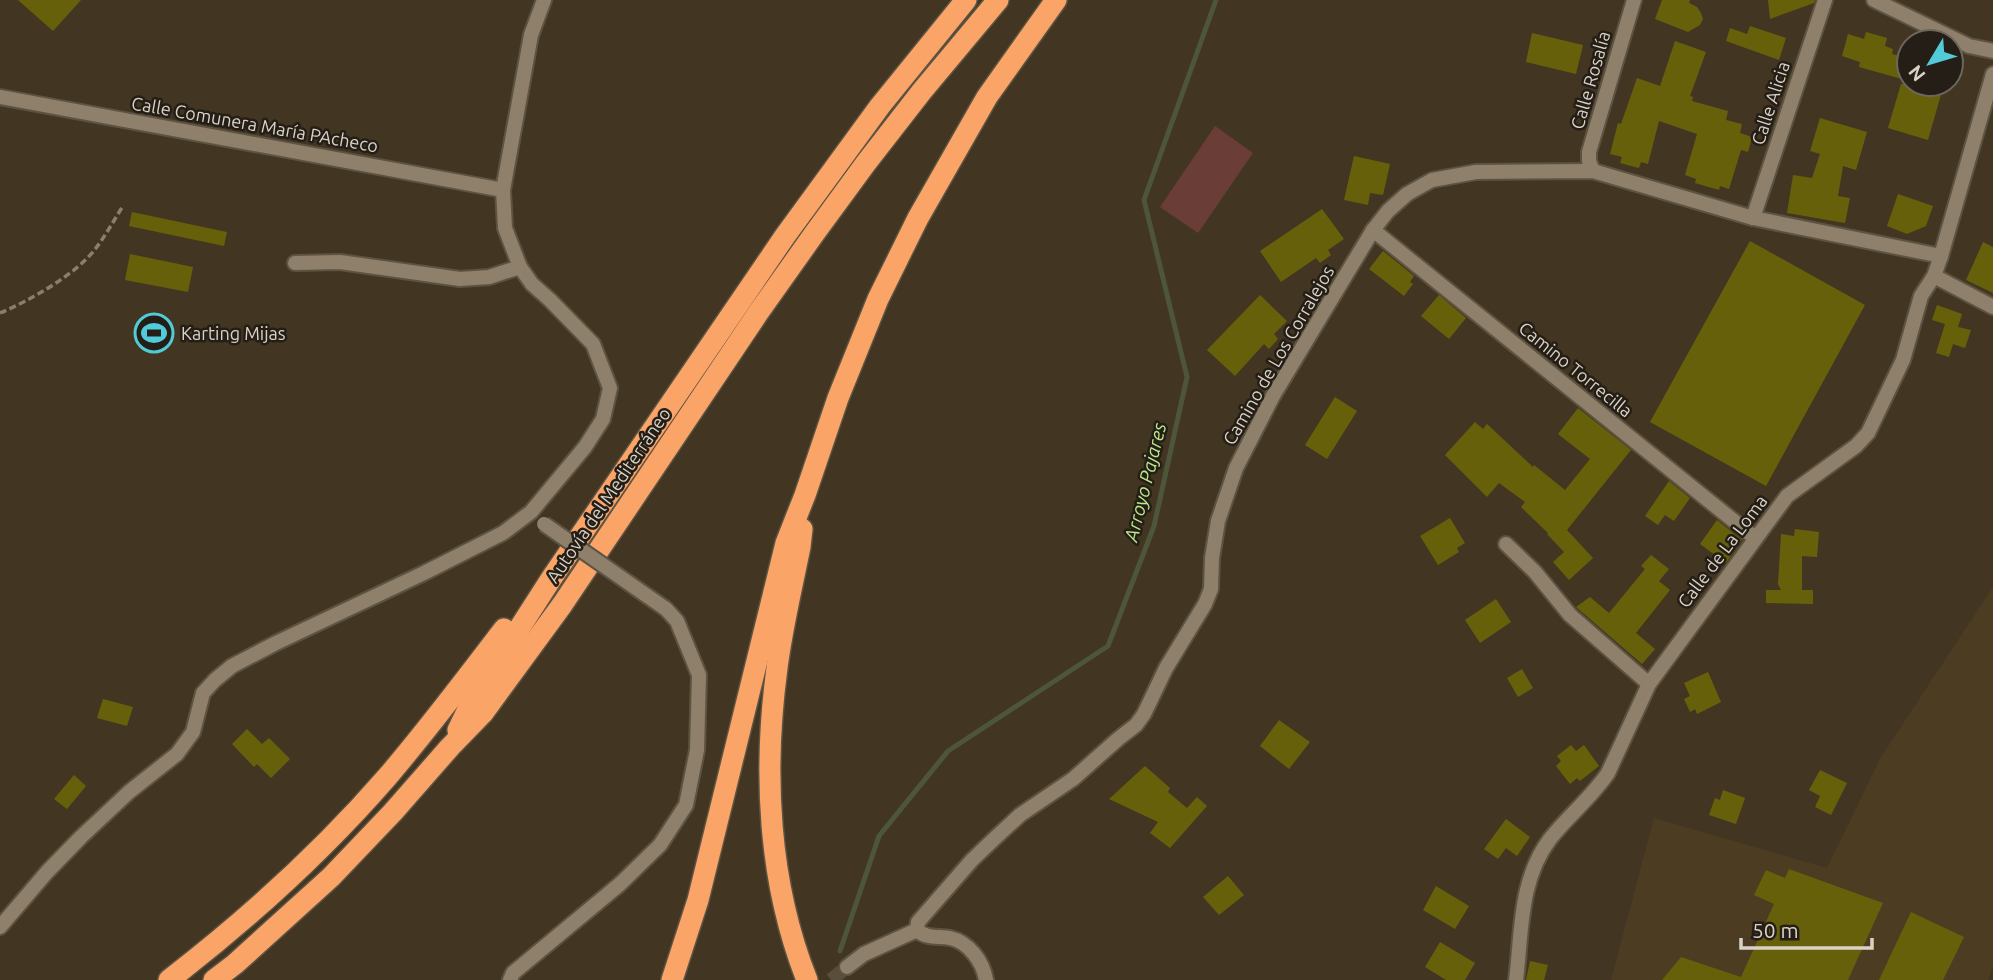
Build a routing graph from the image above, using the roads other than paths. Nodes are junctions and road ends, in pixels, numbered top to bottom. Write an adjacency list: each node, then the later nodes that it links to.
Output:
1 (544, 0): 12 (street)
2 (966, 0): 24 (highway)
3 (998, 0): 26 (highway, Autovía del Mediterráneo)
4 (1056, 0): 20 (highway)
5 (1634, 0): 11 (street, Calle Rosalía)
6 (1825, 0): 13 (street, Calle Alicia)
7 (1874, 0): 8 (street)
8 (1993, 51)
9 (1993, 74): 15 (street, Calle de La Loma)
10 (0, 97): 12 (street, Calle Comunera María PAcheco)
11 (1593, 171): 13 (street, Camino de Los Corralejos); 14 (street, Camino de Los Corralejos)
12 (503, 190): 17 (street)
13 (1753, 218): 15 (street, Camino de Los Corralejos)
14 (1373, 230): 22 (street, Camino Torrecilla); 28 (street, Camino de Los Corralejos)
15 (1941, 256): 18 (street, Calle de La Loma)
16 (295, 263): 17 (street)
17 (520, 267): 21 (street)
18 (1934, 276): 19 (street); 22 (street, Calle de La Loma)
19 (1993, 307)
20 (805, 495): 33 (highway); 34 (highway)
21 (531, 512): 27 (street); 32 (street, bridge)
22 (1755, 538): 25 (street, Calle de La Loma)
23 (1506, 544): 25 (street)
24 (551, 579): 26 (highway); 30 (highway)
25 (1649, 684): 36 (street, Calle de La Loma)
26 (450, 747): 31 (highway, Autovía del Mediterráneo)
27 (0, 926)
28 (917, 930): 29 (street); 35 (street)
29 (846, 967)
30 (169, 980)
31 (214, 980)
32 (510, 980)
33 (672, 980)
34 (807, 980)
35 (986, 980)
36 (1516, 980)

